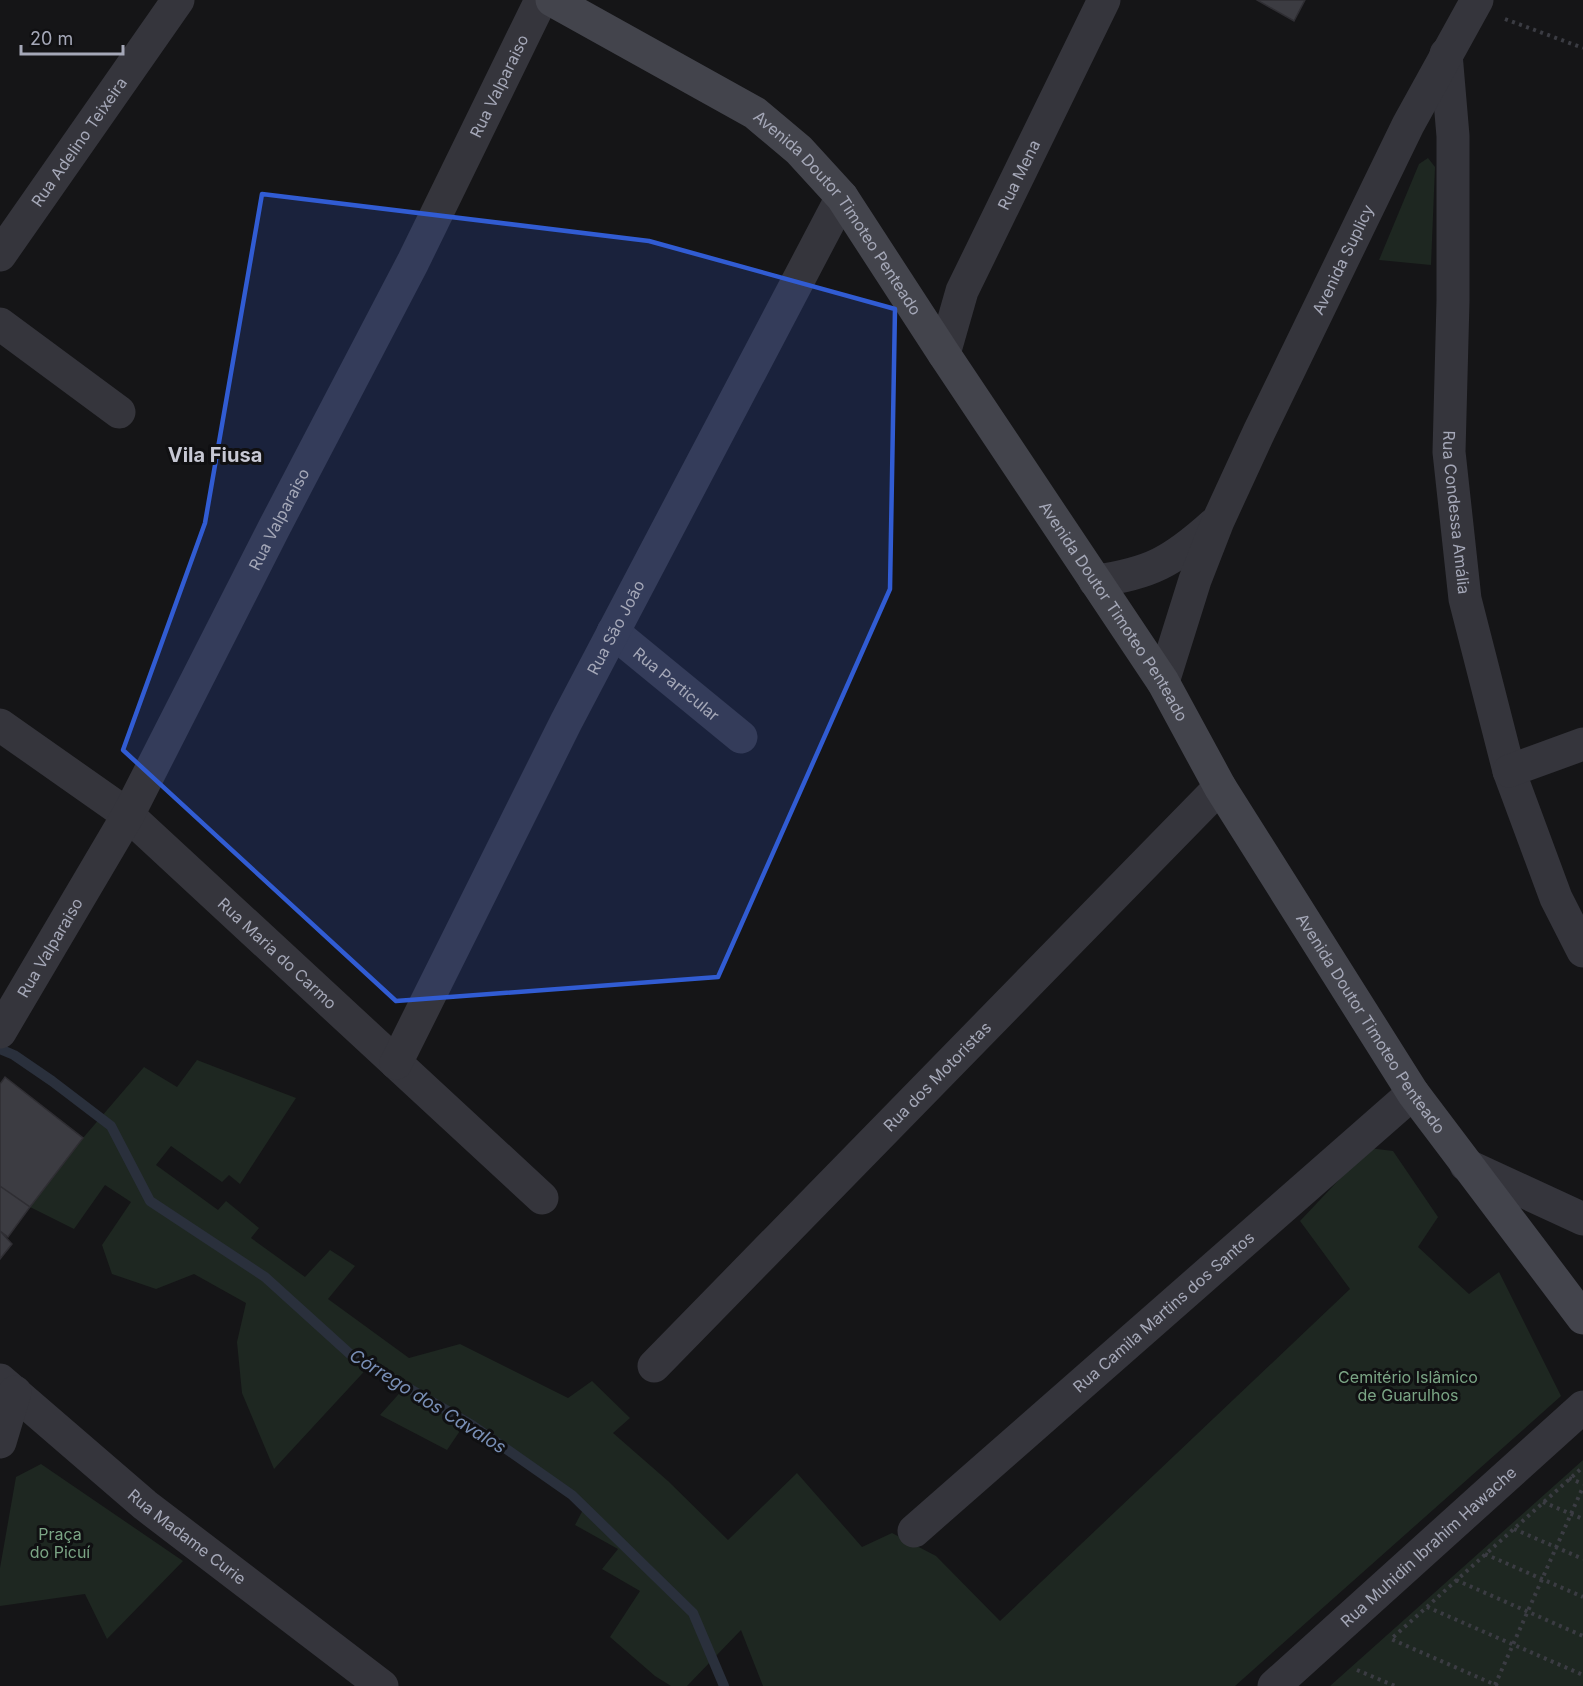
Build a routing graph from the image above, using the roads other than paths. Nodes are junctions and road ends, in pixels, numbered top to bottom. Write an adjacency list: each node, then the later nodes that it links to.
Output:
1 (178, 0): 8 (street, Rua Adelino Teixeira)
2 (541, 0): 21 (street, Rua Valparaiso)
3 (552, 0): 7 (main road, Avenida Doutor Timoteo Penteado)
4 (1104, 0): 10 (street, Rua Mena)
5 (1475, 3): 6 (street, Avenida Suplicy)
6 (1446, 54): 12 (street, Avenida Suplicy); 19 (street, Rua Condessa Amália)
7 (842, 197): 10 (main road, Avenida Doutor Timoteo Penteado); 14 (street, Rua São João)
8 (0, 255)
9 (0, 324): 11 (street)
10 (944, 354): 13 (main road, Avenida Doutor Timoteo Penteado)
11 (119, 412)
12 (1218, 521): 13 (street, Avenida Suplicy); 15 (street, Avenida Suplicy)
13 (1095, 581): 15 (main road, Avenida Doutor Timoteo Penteado)
14 (613, 632): 17 (street, Rua Particular); 24 (street, Rua São João)
15 (1163, 682): 20 (main road, Avenida Doutor Timoteo Penteado)
16 (0, 725): 21 (street, Rua Maria do Carmo)
17 (741, 737)
18 (1583, 744): 19 (street)
19 (1509, 771): 22 (street, Rua Condessa Amália)
20 (1220, 787): 25 (main road, Avenida Doutor Timoteo Penteado); 30 (street, Rua dos Motoristas)
21 (128, 815): 23 (street, Rua Valparaiso); 24 (street, Rua Maria do Carmo)
22 (1583, 951)
23 (2, 1029)
24 (396, 1063): 27 (street, Rua Maria do Carmo)
25 (1413, 1093): 26 (main road, Avenida Doutor Timoteo Penteado); 34 (street, Rua Camila Martins dos Santos)
26 (1466, 1165): 28 (street); 29 (main road, Avenida Doutor Timoteo Penteado)
27 (542, 1198)
28 (1583, 1219)
29 (1583, 1318)
30 (654, 1366)
31 (7, 1386): 33 (street); 35 (street, Rua Madame Curie)
32 (1583, 1407): 36 (street, Rua Muhidin Ibrahim Hawache)
33 (0, 1442)
34 (914, 1531)
35 (382, 1686)
36 (1274, 1686)

